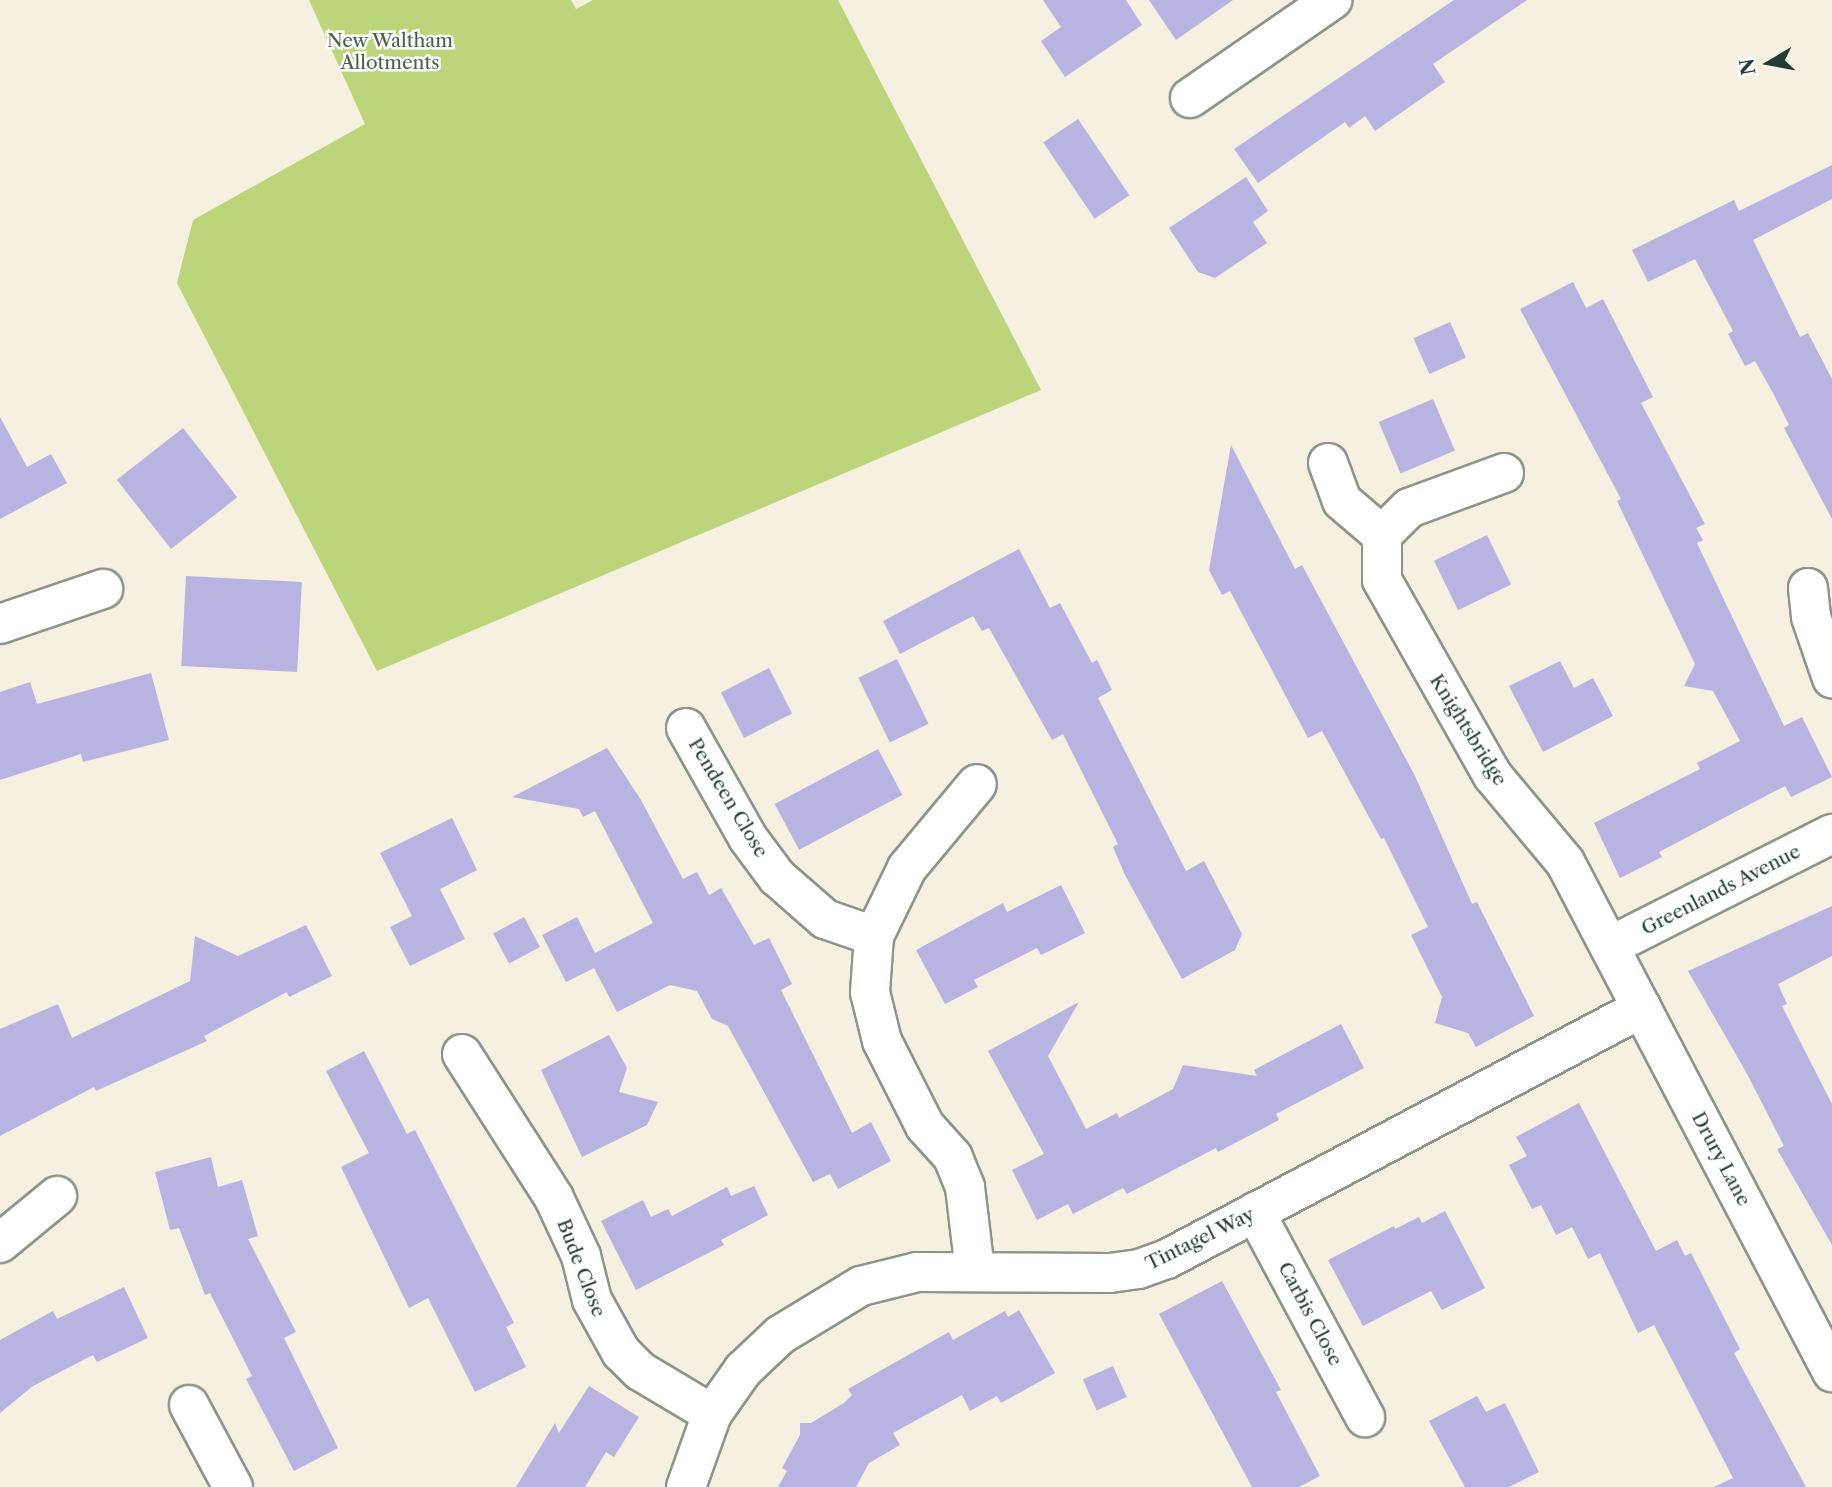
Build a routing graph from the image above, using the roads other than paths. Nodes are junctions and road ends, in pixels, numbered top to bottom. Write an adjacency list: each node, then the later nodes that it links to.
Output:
1 (1332, 0): 2 (street)
2 (1190, 98)
3 (1328, 463): 5 (street)
4 (1504, 473): 5 (street)
5 (1382, 535): 14 (street, Knightsbridge)
6 (1808, 588): 9 (street)
7 (103, 589): 8 (street)
8 (0, 624)
9 (1832, 678)
10 (686, 728): 13 (street, Pendeen Close)
11 (977, 784): 13 (street)
12 (1832, 834): 14 (street, Greenlands Avenue)
13 (874, 936): 20 (street)
14 (1610, 946): 15 (street, Drury Lane)
15 (1642, 1008): 18 (street, Tintagel Way); 21 (street, Drury Lane)
16 (462, 1054): 23 (street, Bude Close)
17 (57, 1196): 19 (street)
18 (1255, 1212): 20 (street, Tintagel Way); 24 (street, Carbis Close)
19 (0, 1242)
20 (975, 1271): 23 (street, Tintagel Way)
21 (1832, 1372)
22 (189, 1405): 25 (street)
23 (712, 1414): 26 (street, Tintagel Way)
24 (1365, 1417)
25 (233, 1487)
26 (686, 1487)

